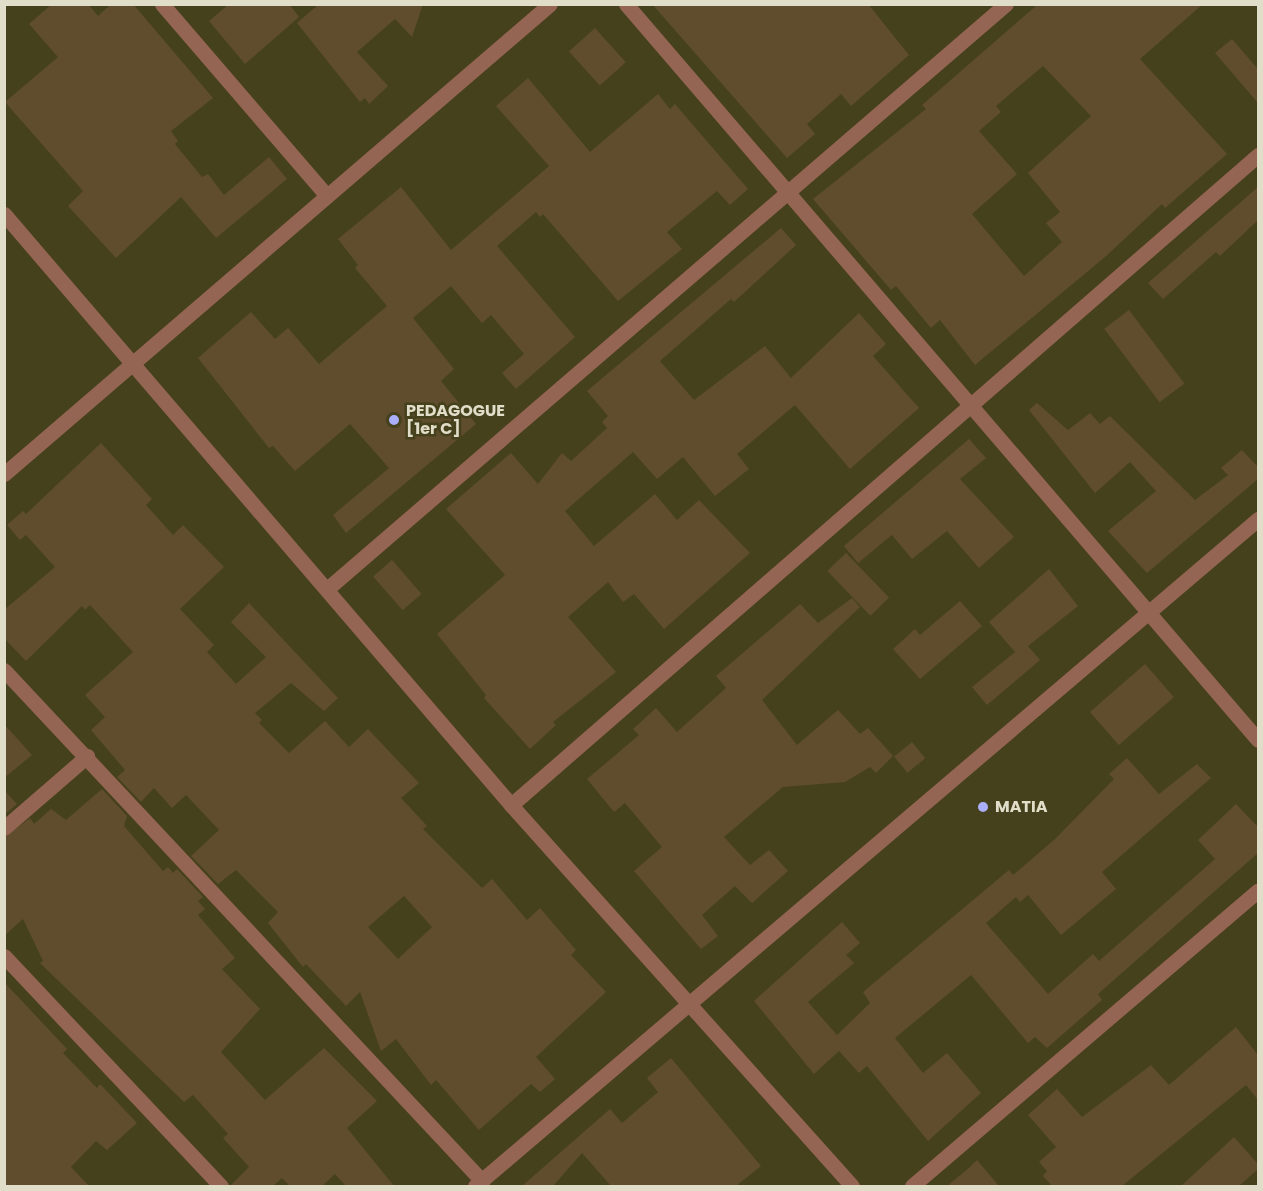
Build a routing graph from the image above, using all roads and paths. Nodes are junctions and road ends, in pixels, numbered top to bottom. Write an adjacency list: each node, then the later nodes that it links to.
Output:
1 (162, 4): 7 (street)
2 (550, 4): 7 (street)
3 (626, 4): 6 (street)
4 (1006, 4): 6 (street)
5 (1258, 155): 10 (street)
6 (787, 191): 10 (street); 13 (street)
7 (327, 196): 9 (street)
8 (4, 214): 9 (street)
9 (135, 363): 11 (street); 13 (street)
10 (971, 405): 14 (street); 18 (street)
11 (4, 474)
12 (1258, 519): 14 (street)
13 (327, 589): 18 (street)
14 (1148, 612): 16 (street); 22 (street)
15 (4, 670): 17 (street)
16 (1258, 740)
17 (87, 756): 19 (street); 23 (street)
18 (511, 805): 22 (street)
19 (4, 828)
20 (1258, 890): 26 (street)
21 (4, 956): 24 (street)
22 (692, 1003): 23 (street); 25 (street)
23 (478, 1184)
24 (220, 1186)
25 (852, 1186)
26 (912, 1186)

